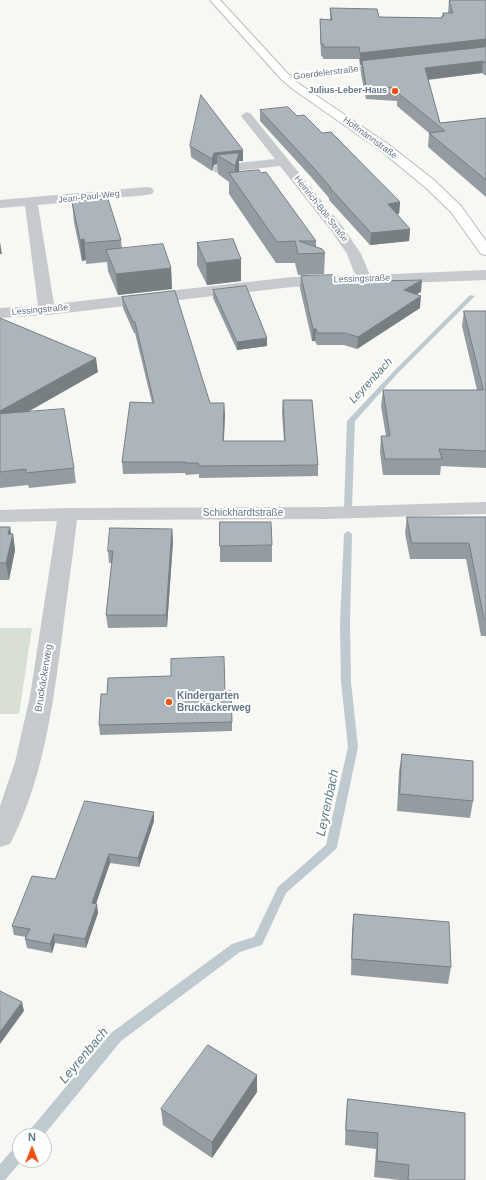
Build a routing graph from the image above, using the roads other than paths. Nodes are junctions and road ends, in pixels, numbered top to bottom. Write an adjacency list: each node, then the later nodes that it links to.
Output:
1 (215, 0): 3 (street, Hoffmannstraße)
2 (402, 64): 3 (street, Goerdelerstraße)
3 (286, 78): 10 (street, Hoffmannstraße)
4 (247, 116): 5 (street, Heinrich-Böll-Straße)
5 (284, 162): 6 (street); 12 (street, Heinrich-Böll-Straße)
6 (219, 169)
7 (147, 191): 8 (street, Jean-Paul-Weg)
8 (31, 202): 9 (street, Jean-Paul-Weg); 13 (street)
9 (0, 204)
10 (486, 251)
11 (486, 275): 12 (street, Lessingstraße)
12 (364, 279): 13 (street, Lessingstraße)
13 (47, 310): 14 (street, Lessingstraße)
14 (0, 313)
15 (486, 508): 16 (street, Schickhardtstraße)
16 (68, 514): 17 (street, Schickhardtstraße); 18 (street, Bruckäckerweg)
17 (0, 516)
18 (0, 836)

